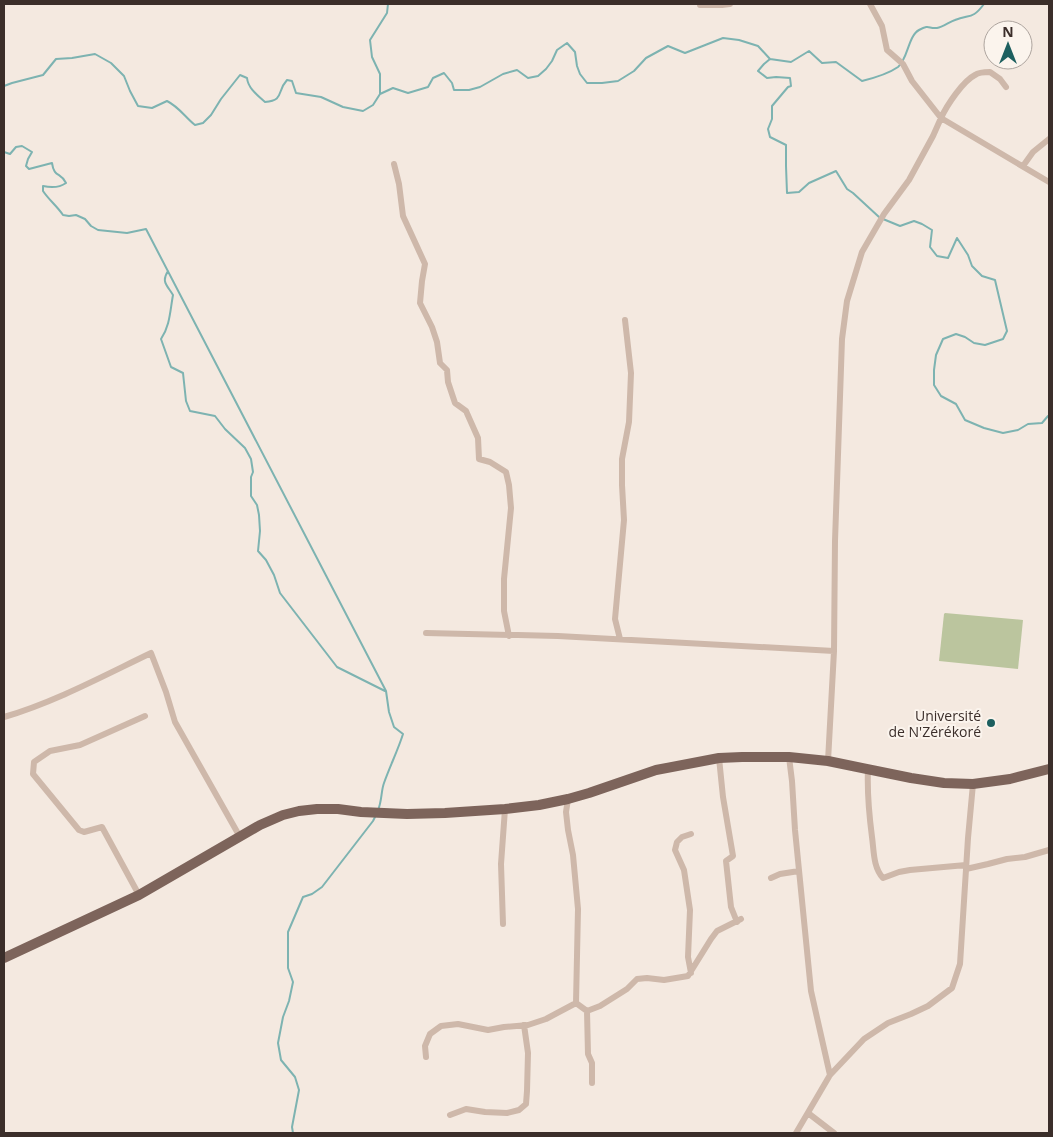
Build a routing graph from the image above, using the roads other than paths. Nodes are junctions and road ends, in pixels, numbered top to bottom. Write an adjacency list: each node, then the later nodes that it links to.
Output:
1 (730, 4): 3 (street)
2 (870, 4): 5 (street)
3 (700, 5)
4 (1006, 87): 5 (street)
5 (942, 118): 8 (street); 14 (street)
6 (1049, 139): 8 (street)
7 (394, 164): 12 (street)
8 (1023, 166): 9 (street)
9 (1049, 182)
10 (625, 320): 13 (street)
11 (426, 633): 12 (street)
12 (509, 636): 13 (street)
13 (620, 639): 14 (street)
14 (834, 651): 19 (street)
15 (145, 716): 31 (street)
16 (4, 718): 26 (street)
17 (789, 757): 18 (main road); 19 (main road); 29 (street)
18 (718, 758): 23 (main road); 34 (street)
19 (828, 761): 20 (main road)
20 (868, 769): 22 (main road); 28 (street)
21 (1049, 769): 22 (main road)
22 (973, 784): 28 (street)
23 (568, 799): 24 (main road); 35 (street)
24 (505, 809): 26 (main road); 32 (street)
25 (691, 834): 34 (street)
26 (240, 837): 31 (main road)
27 (1049, 850): 28 (street)
28 (966, 867): 39 (street)
29 (799, 871): 30 (street); 39 (street)
30 (771, 878)
31 (139, 895): 33 (main road)
32 (503, 924)
33 (4, 958)
34 (691, 972): 36 (street)
35 (576, 1003): 36 (street); 37 (street)
36 (586, 1011): 40 (street)
37 (524, 1025): 38 (street); 42 (street)
38 (426, 1057)
39 (830, 1075): 41 (street)
40 (592, 1083)
41 (808, 1113): 43 (street); 44 (street)
42 (450, 1115)
43 (796, 1133)
44 (834, 1133)

